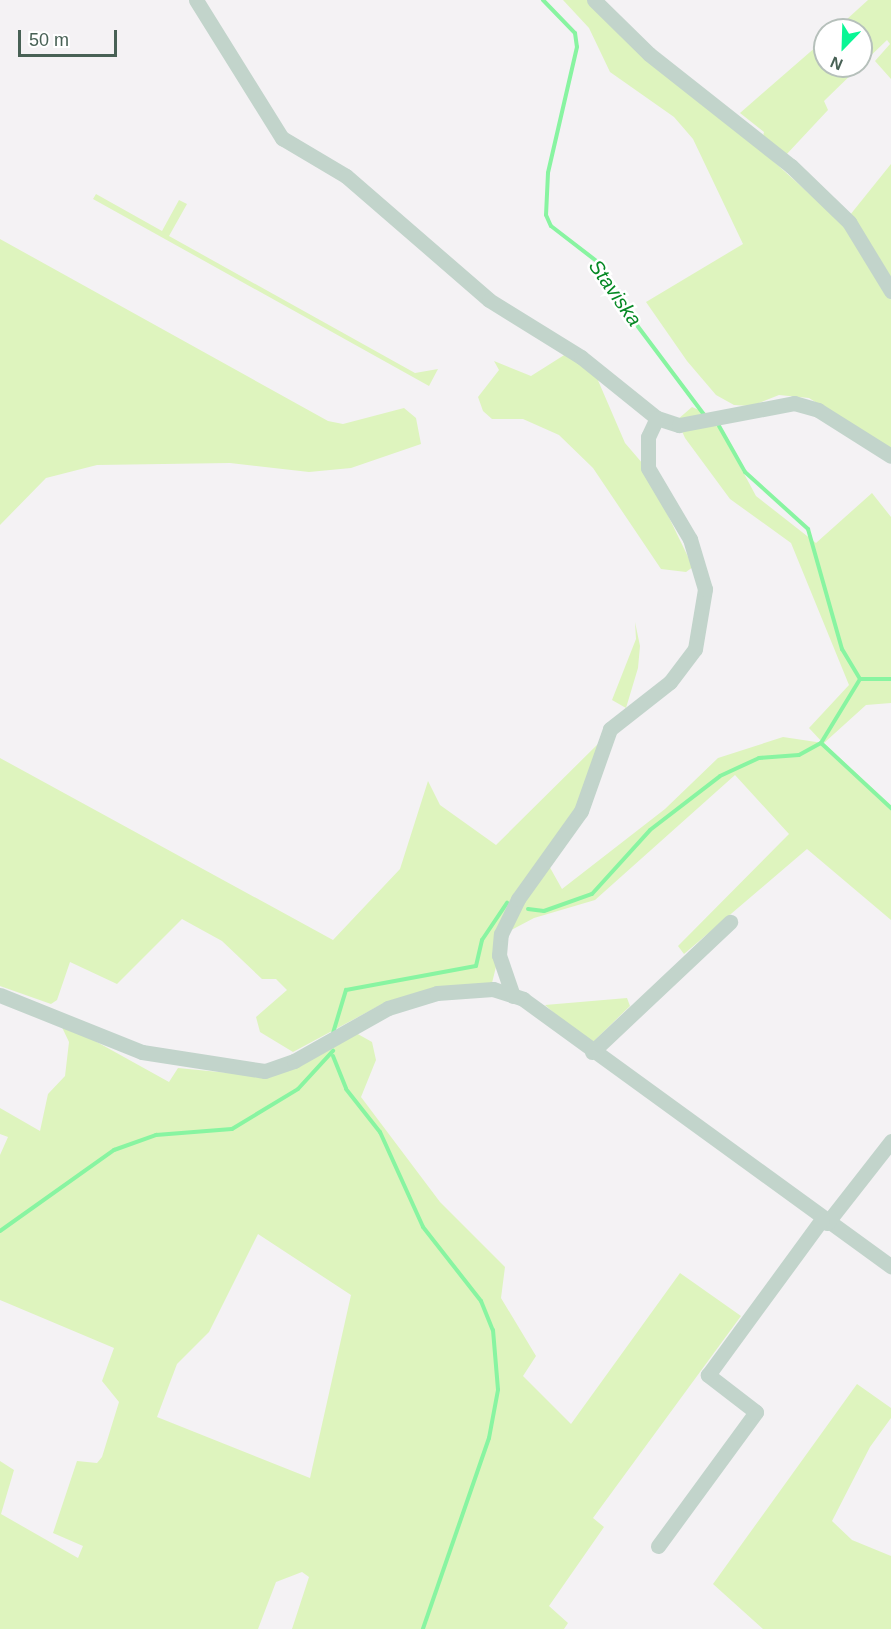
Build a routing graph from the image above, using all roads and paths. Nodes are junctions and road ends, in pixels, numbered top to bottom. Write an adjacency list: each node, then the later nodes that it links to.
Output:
1 (195, 0): 4 (street)
2 (594, 0): 3 (street)
3 (891, 291)
4 (657, 418): 5 (street); 8 (street)
5 (891, 456)
6 (730, 922): 9 (street)
7 (0, 995): 8 (street)
8 (513, 996): 9 (street)
9 (592, 1052): 11 (street)
10 (891, 1141): 11 (street)
11 (825, 1221): 12 (street); 13 (street)
12 (891, 1266)
13 (658, 1546)

